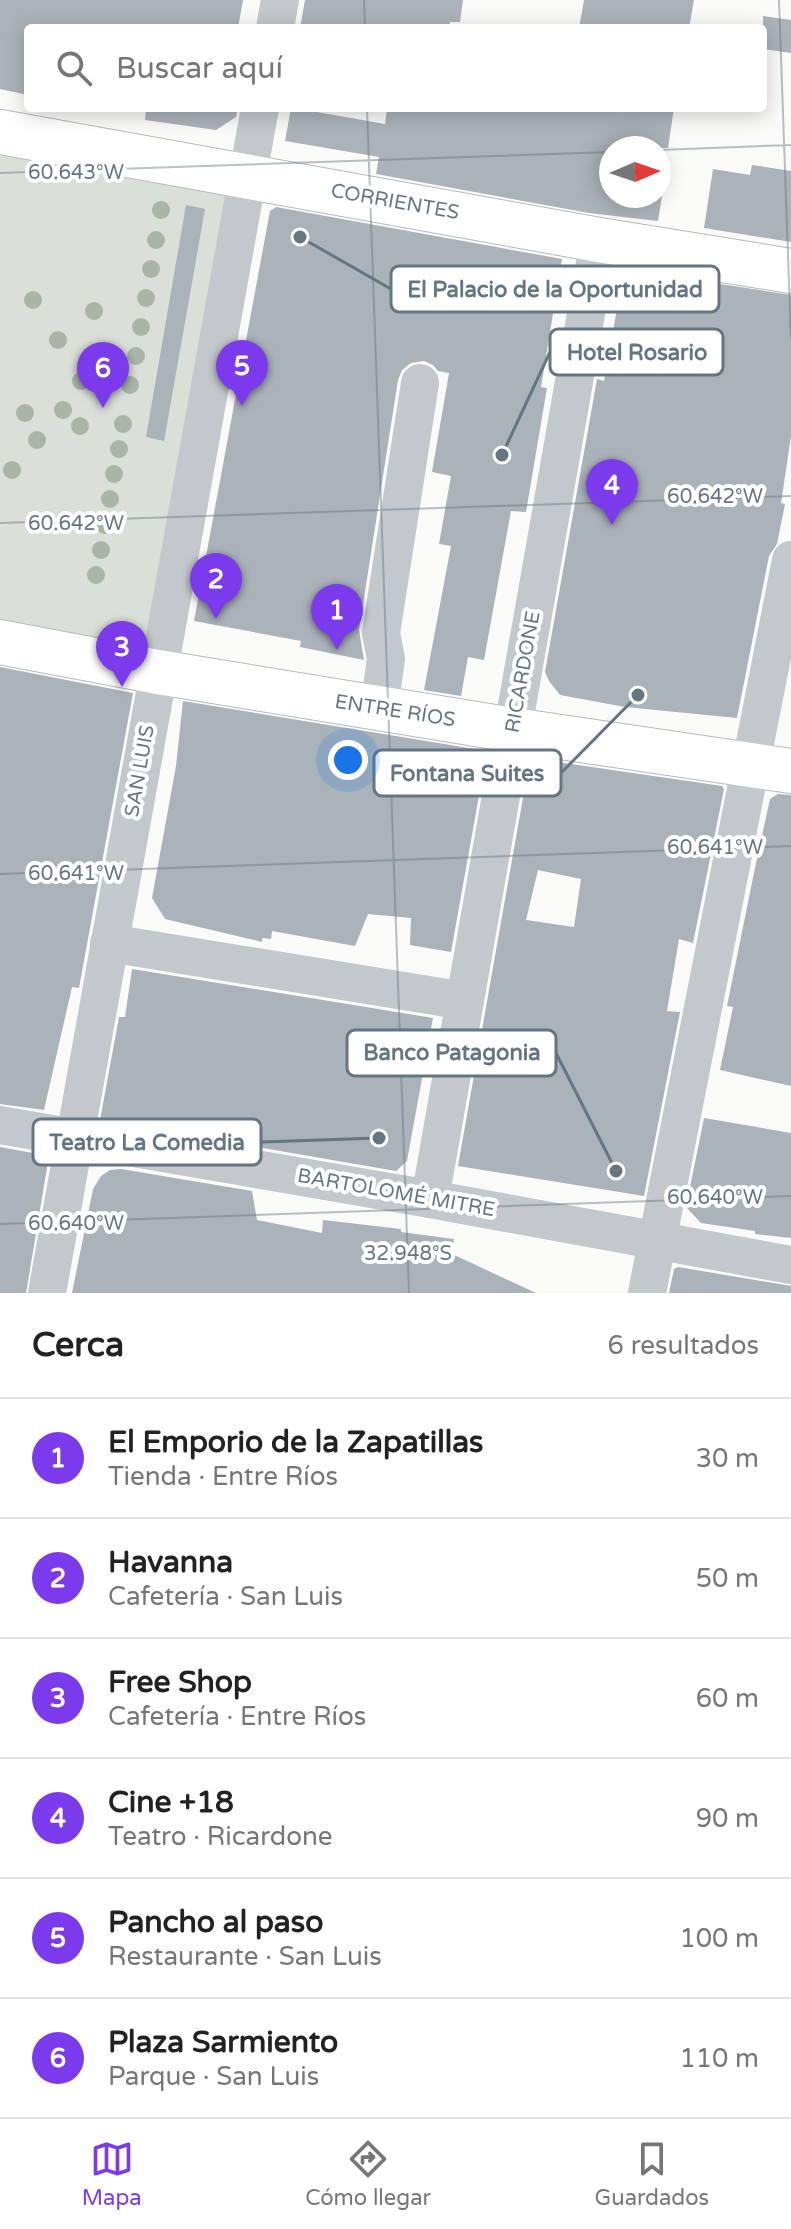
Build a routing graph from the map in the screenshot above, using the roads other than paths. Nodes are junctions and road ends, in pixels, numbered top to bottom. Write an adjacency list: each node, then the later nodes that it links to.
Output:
1 (280, 0): 2 (street)
2 (276, 24)
3 (259, 112): 5 (street, SAN LUIS)
4 (0, 132): 5 (main road, CORRIENTES)
5 (248, 175): 6 (main road, CORRIENTES); 11 (street, SAN LUIS)
6 (599, 240): 7 (main road, CORRIENTES); 13 (street, RICARDONE)
7 (791, 271)
8 (420, 383): 12 (street)
9 (791, 560): 14 (street)
10 (0, 642): 11 (main road, ENTRE RÍOS)
11 (158, 672): 12 (main road, ENTRE RÍOS); 15 (street, SAN LUIS)
12 (379, 708): 13 (main road, ENTRE RÍOS)
13 (513, 730): 14 (main road, ENTRE RÍOS); 16 (street, RICARDONE)
14 (771, 767): 20 (street)
15 (109, 943): 16 (street); 18 (street, SAN LUIS)
16 (465, 1001): 19 (street, RICARDONE)
17 (0, 1125): 18 (street, BARTOLOMÉ MITRE)
18 (74, 1137): 19 (street, BARTOLOMÉ MITRE); 22 (street, SAN LUIS)
19 (430, 1199): 20 (street, BARTOLOMÉ MITRE)
20 (658, 1239): 21 (street, BARTOLOMÉ MITRE); 23 (street)
21 (791, 1265)
22 (47, 1293)
23 (647, 1293)

